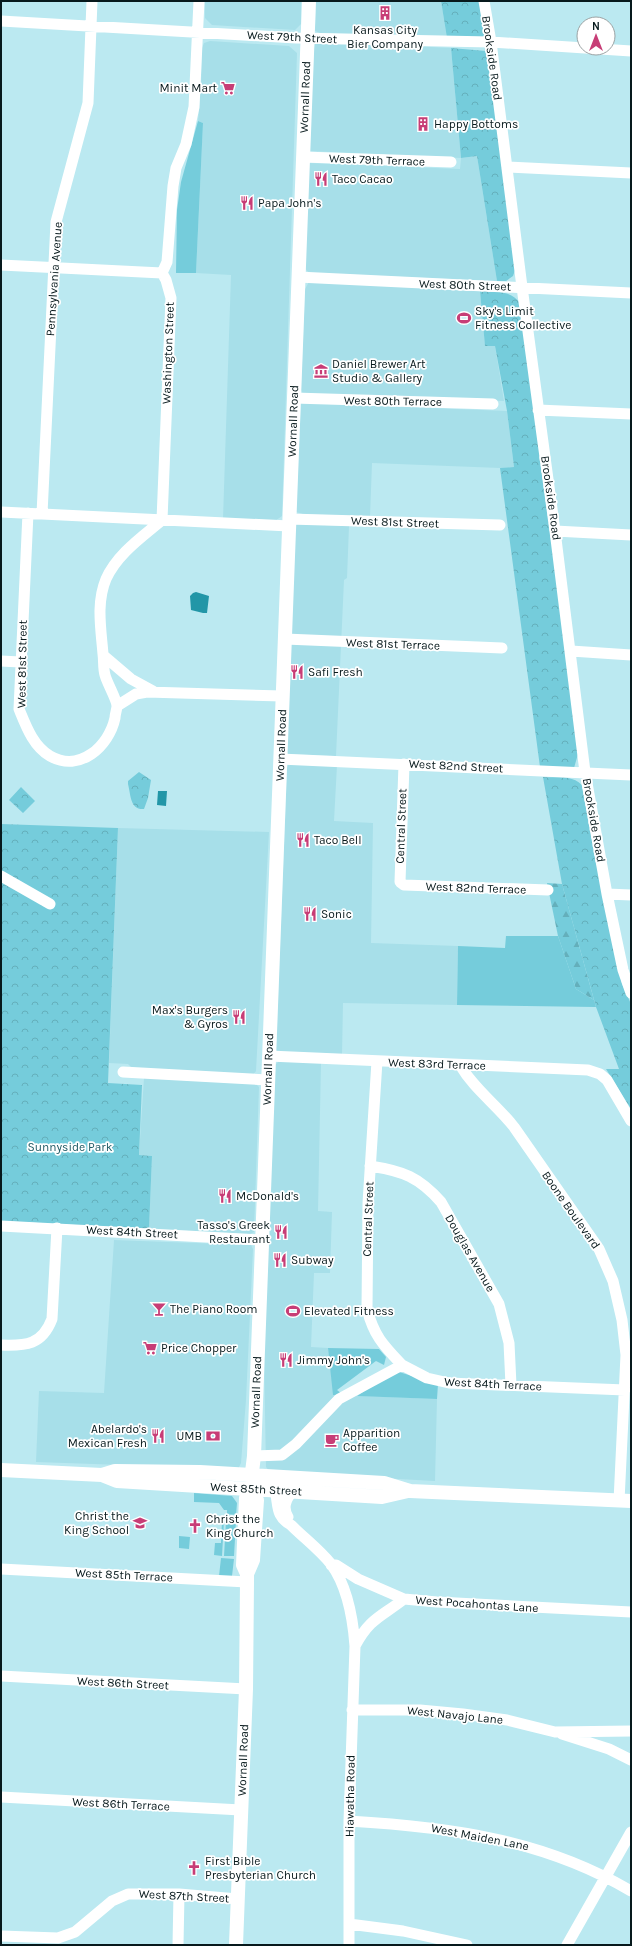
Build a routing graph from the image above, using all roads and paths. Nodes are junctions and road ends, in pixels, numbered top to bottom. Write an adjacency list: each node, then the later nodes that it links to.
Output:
1 (92, 1): 6 (street, Pennsylvania Avenue)
2 (199, 1): 7 (street)
3 (309, 1): 8 (main road, Wornall Road)
4 (484, 1): 9 (street, Brookside Road)
5 (1, 21): 6 (street, West 79th Street)
6 (91, 26): 7 (street, West 79th Street); 16 (street, Pennsylvania Avenue)
7 (197, 32): 8 (street, West 79th Street); 17 (street)
8 (307, 38): 9 (street, West 79th Street); 11 (main road, Wornall Road)
9 (491, 42): 10 (street, West 79th Street); 13 (street, Brookside Road)
10 (631, 51)
11 (303, 157): 12 (street, West 79th Terrace); 18 (main road, Wornall Road)
12 (451, 162)
13 (507, 167): 14 (street); 19 (street, Brookside Road)
14 (631, 173)
15 (1, 265): 16 (street)
16 (53, 267): 17 (street); 27 (street, Pennsylvania Avenue)
17 (162, 273): 28 (street, Washington Street)
18 (298, 277): 19 (street, West 80th Street); 21 (main road, Wornall Road)
19 (522, 287): 20 (street, West 80th Street); 23 (street, Brookside Road)
20 (631, 293)
21 (294, 398): 22 (street, West 80th Terrace); 29 (main road, Wornall Road)
22 (493, 404)
23 (538, 410): 24 (street); 31 (street, Brookside Road)
24 (631, 414)
25 (1, 512): 26 (street, West 81st Street)
26 (28, 513): 27 (street, West 81st Street); 39 (street, West 81st Street)
27 (42, 514): 28 (street, West 81st Street)
28 (162, 520): 29 (street, West 81st Street); 37 (street)
29 (289, 523): 30 (street, West 81st Street); 33 (main road, Wornall Road)
30 (500, 525)
31 (555, 531): 32 (street); 35 (street, Brookside Road)
32 (631, 535)
33 (285, 639): 34 (street, West 81st Terrace); 41 (main road, Wornall Road)
34 (502, 648)
35 (571, 651): 36 (street); 45 (street, Brookside Road)
36 (631, 655)
37 (104, 656): 40 (street); 42 (street)
38 (1, 661): 39 (street)
39 (20, 662): 42 (street, West 81st Street)
40 (154, 692): 41 (street); 42 (street)
41 (282, 696): 43 (main road, Wornall Road)
42 (117, 706)
43 (280, 759): 44 (street, West 82nd Street); 54 (main road, Wornall Road)
44 (404, 764): 45 (street, West 82nd Street); 48 (street, Central Street)
45 (585, 772): 46 (street, West 82nd Street); 50 (street, Brookside Road)
46 (631, 775)
47 (1, 876): 52 (street)
48 (404, 885): 49 (street, West 82nd Terrace)
49 (548, 890)
50 (607, 894): 51 (street); 53 (street, Brookside Road)
51 (631, 895)
52 (50, 904)
53 (631, 993)
54 (269, 1056): 55 (street, West 83rd Terrace); 58 (main road, Wornall Road)
55 (378, 1061): 56 (street, West 83rd Terrace); 60 (street, Central Street)
56 (460, 1065): 59 (street, West 83rd Terrace); 67 (street, Boone Boulevard)
57 (123, 1072): 58 (street)
58 (268, 1080): 63 (main road, Wornall Road)
59 (631, 1120)
60 (370, 1166): 65 (street, Central Street); 66 (street, Douglas Avenue)
61 (1, 1226): 62 (street, West 84th Street)
62 (58, 1228): 63 (street, West 84th Street); 64 (street)
63 (262, 1240): 68 (main road, Wornall Road)
64 (1, 1345)
65 (402, 1365): 66 (street, West 84th Terrace); 68 (street)
66 (511, 1385): 67 (street, West 84th Terrace)
67 (624, 1390): 74 (street, Boone Boulevard)
68 (254, 1456): 70 (main road, Wornall Road)
69 (1, 1470): 70 (main road, West 85th Street)
70 (251, 1482): 71 (main road, West 85th Street); 72 (main road, West 85th Street); 78 (main road, Wornall Road)
71 (275, 1490): 73 (main road, West 85th Street); 75 (street, Hiawatha Road)
72 (410, 1490): 73 (main road, West 85th Street); 74 (main road, West 85th Street)
73 (293, 1491): 75 (street, Hiawatha Road)
74 (625, 1501)
75 (291, 1526): 76 (street, Hiawatha Road)
76 (331, 1565): 79 (street, West Pocahontas Lane); 81 (street, Hiawatha Road)
77 (1, 1569): 78 (street, West 85th Terrace)
78 (247, 1578): 83 (main road, Wornall Road)
79 (404, 1599): 80 (street, West Pocahontas Lane); 81 (street)
80 (631, 1612)
81 (354, 1646): 84 (street, Hiawatha Road)
82 (1, 1676): 83 (street, West 86th Street)
83 (246, 1689): 89 (main road, Wornall Road)
84 (352, 1710): 86 (street, West Navajo Lane); 90 (street, Hiawatha Road)
85 (631, 1731): 86 (street, West Navajo Lane)
86 (555, 1732): 87 (street, West Navajo Lane)
87 (631, 1760)
88 (1, 1798): 89 (street, West 86th Terrace)
89 (241, 1810): 95 (main road, Wornall Road)
90 (349, 1821): 92 (street, West Maiden Lane); 96 (street, Hiawatha Road)
91 (631, 1832): 92 (street)
92 (606, 1876): 93 (street, West Maiden Lane); 102 (street)
93 (631, 1891)
94 (179, 1894): 95 (street, West 87th Street); 97 (street, West 87th Street); 98 (street)
95 (238, 1899): 99 (main road, Wornall Road)
96 (349, 1924): 100 (street, Hiawatha Road); 101 (street)
97 (1, 1936)
98 (178, 1945)
99 (236, 1945)
100 (349, 1945)
101 (467, 1945)
102 (567, 1945)

